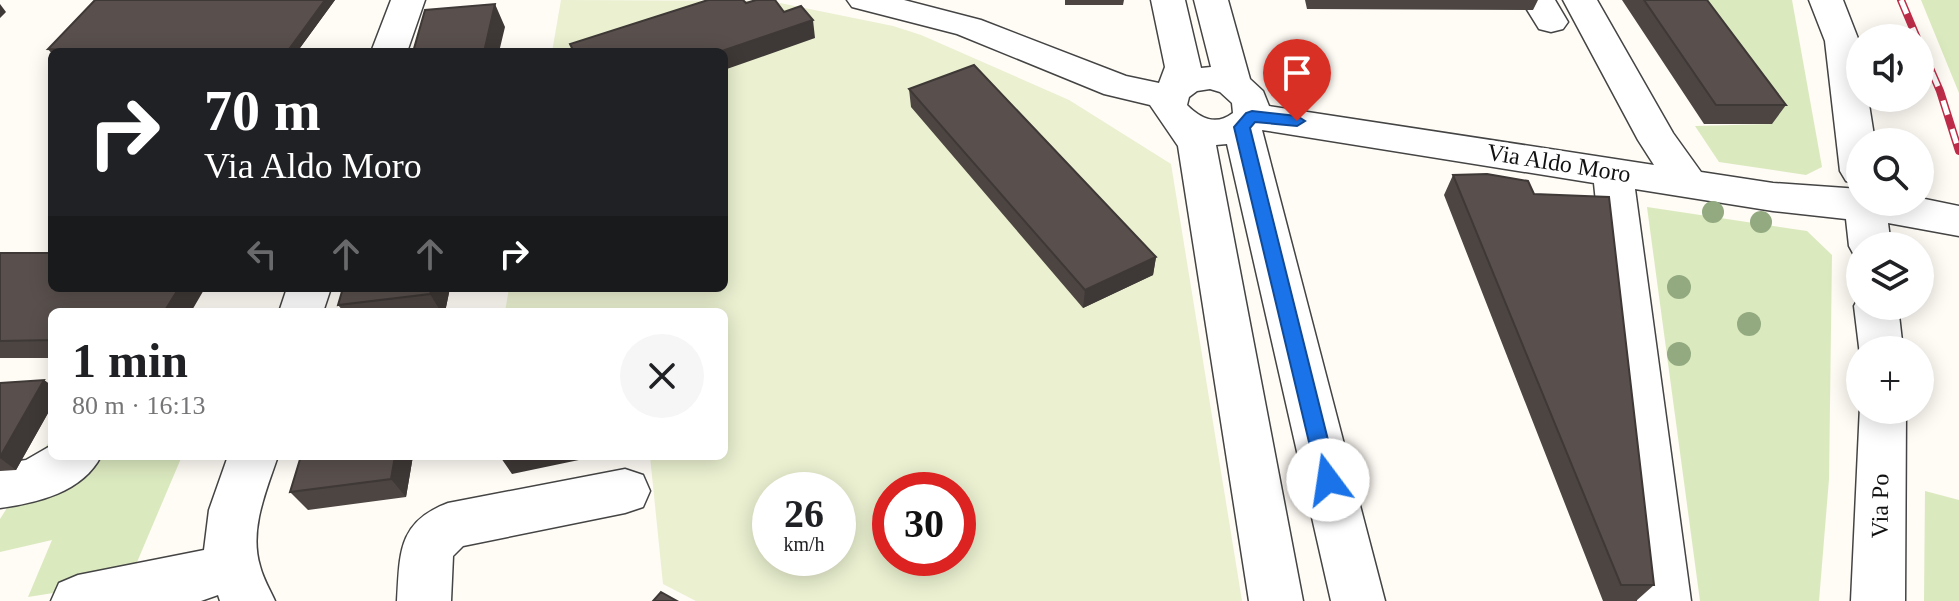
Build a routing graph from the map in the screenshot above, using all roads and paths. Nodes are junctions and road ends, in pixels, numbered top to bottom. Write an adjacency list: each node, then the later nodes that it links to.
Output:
1 (408, 0): 10 (street)
2 (864, 0): 8 (street)
3 (990, 0): 9 (street)
4 (1168, 0): 11 (street)
5 (1211, 0): 12 (street)
6 (1580, 0): 15 (street)
7 (1826, 0): 13 (street)
8 (919, 6): 9 (street)
9 (990, 35): 11 (street)
10 (390, 48)
11 (1176, 102): 12 (street); 12 (street); 27 (street)
12 (1242, 109): 14 (street, Via Aldo Moro); 28 (street)
13 (1854, 128)
14 (1613, 172): 15 (street, Via Aldo Moro); 29 (street)
15 (1689, 184): 16 (street, Via Aldo Moro)
16 (1846, 205)
17 (1934, 215): 18 (street, Via Aldo Moro)
18 (1959, 221)
19 (1882, 424): 30 (street, Via Po)
20 (69, 460): 22 (street)
21 (252, 460): 24 (street)
22 (0, 486)
23 (625, 491): 26 (street)
24 (240, 583): 25 (street)
25 (78, 601)
26 (424, 601)
27 (1276, 601)
28 (1358, 601)
29 (1664, 601)
30 (1878, 601)

